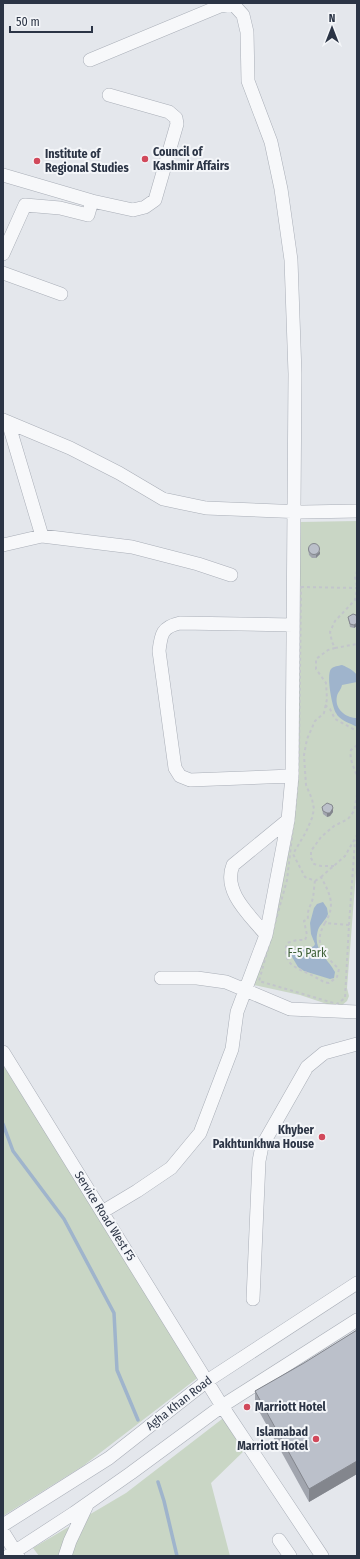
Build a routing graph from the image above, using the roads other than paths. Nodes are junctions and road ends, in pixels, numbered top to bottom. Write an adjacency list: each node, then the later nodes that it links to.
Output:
1 (90, 60): 10 (street)
2 (109, 95): 4 (street)
3 (3, 175): 4 (street)
4 (92, 202): 5 (street)
5 (3, 254)
6 (3, 273): 7 (street)
7 (61, 294)
8 (5, 421): 10 (street); 11 (street)
9 (357, 511): 10 (street)
10 (293, 512): 14 (street)
11 (42, 536): 12 (street); 13 (street)
12 (3, 545)
13 (231, 575)
14 (293, 624): 15 (street); 15 (street)
15 (292, 776): 16 (street)
16 (288, 820): 17 (street); 17 (street)
17 (266, 935): 19 (street)
18 (161, 978): 19 (street)
19 (245, 991): 20 (street); 23 (street)
20 (357, 1012)
21 (357, 1044): 25 (street)
22 (3, 1052): 23 (street, Service Road West F5)
23 (102, 1212): 27 (street, Service Road West F5)
24 (357, 1284): 27 (street, Agha Khan Road)
25 (253, 1298)
26 (357, 1320): 28 (street)
27 (207, 1381): 28 (street, Service Road West F5); 30 (street, Agha Khan Road)
28 (222, 1406): 29 (street); 36 (street, Service Road West F5)
29 (87, 1504): 33 (street); 34 (street)
30 (3, 1525)
31 (3, 1532): 33 (street)
32 (280, 1540): 35 (street)
33 (14, 1555)
34 (65, 1556)
35 (290, 1556)
36 (322, 1556)

